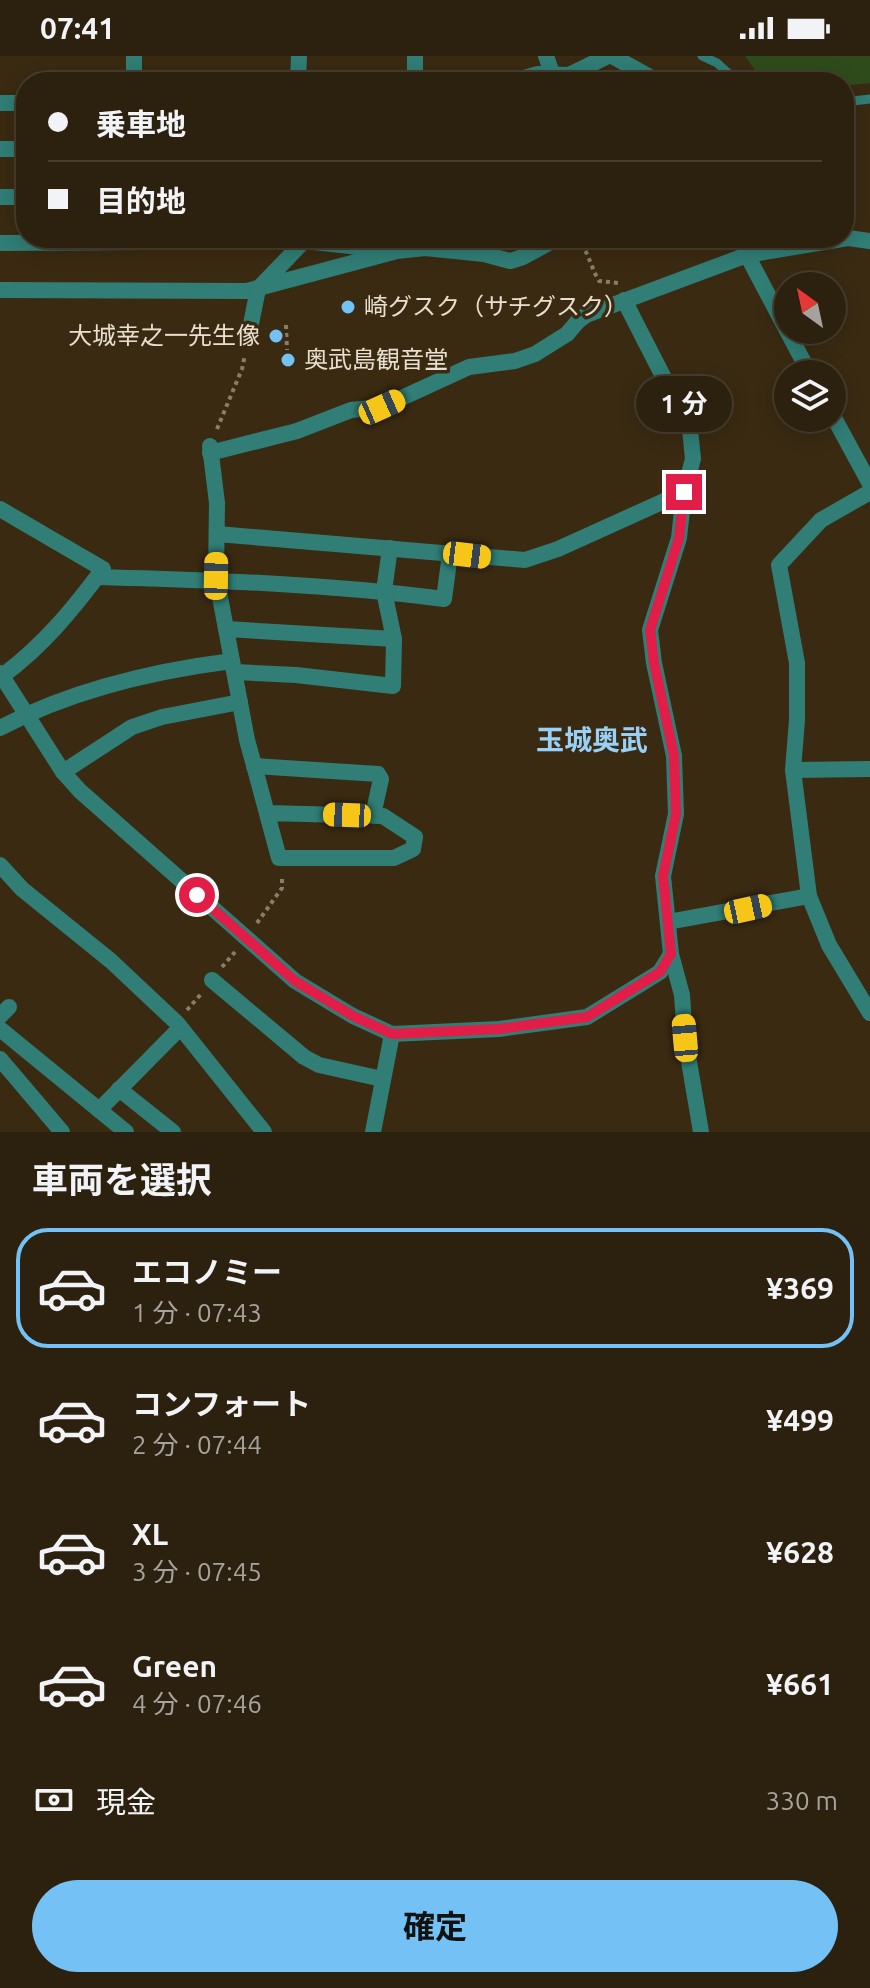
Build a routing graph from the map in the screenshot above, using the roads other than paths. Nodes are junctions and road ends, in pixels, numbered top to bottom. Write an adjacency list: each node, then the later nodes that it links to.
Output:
1 (610, 56): 3 (street); 4 (street)
2 (702, 56): 5 (lane)
3 (575, 72)
4 (640, 72)
5 (727, 72)
6 (296, 248): 15 (street)
7 (372, 248): 13 (street)
8 (407, 248): 13 (street)
9 (451, 248): 10 (street)
10 (540, 248)
11 (745, 248): 14 (street)
12 (789, 248): 14 (street)
13 (397, 251): 15 (street)
14 (747, 255): 17 (street); 19 (street)
15 (258, 289): 16 (street); 18 (street)
16 (0, 290)
17 (630, 298): 22 (street); 25 (street)
18 (248, 339)
19 (803, 360)
20 (842, 432): 21 (street)
21 (870, 484)
22 (684, 492): 27 (street); 46 (street)
23 (870, 492): 39 (street)
24 (0, 509): 28 (street)
25 (217, 534): 26 (street); 29 (street)
26 (390, 548): 27 (street); 30 (street)
27 (450, 554): 30 (street)
28 (97, 577): 29 (street); 34 (street)
29 (217, 581): 30 (street); 31 (street)
30 (384, 591): 32 (street)
31 (226, 629): 32 (street); 33 (street)
32 (394, 639): 33 (street)
33 (234, 666): 35 (street); 36 (street)
34 (1, 674): 36 (street)
35 (240, 702): 38 (street); 40 (street)
36 (25, 715): 37 (street); 40 (street)
37 (0, 728)
38 (254, 766): 42 (street); 43 (street)
39 (793, 770): 41 (street); 45 (street)
40 (63, 772): 52 (street)
41 (869, 772)
42 (267, 813): 43 (street); 43 (street)
43 (373, 815)
44 (0, 865): 51 (street)
45 (809, 896): 46 (street); 49 (street)
46 (668, 922): 47 (street)
47 (671, 954): 52 (street); 62 (street)
48 (212, 980): 54 (street)
49 (870, 1013)
50 (2, 1024): 56 (street)
51 (180, 1028): 55 (street); 60 (street)
52 (392, 1034): 54 (street)
53 (0, 1059): 57 (street)
54 (382, 1079): 61 (street)
55 (119, 1089): 56 (street); 59 (street)
56 (99, 1110): 58 (street)
57 (62, 1132)
58 (126, 1132)
59 (173, 1132)
60 (264, 1132)
61 (373, 1132)
62 (701, 1132)

